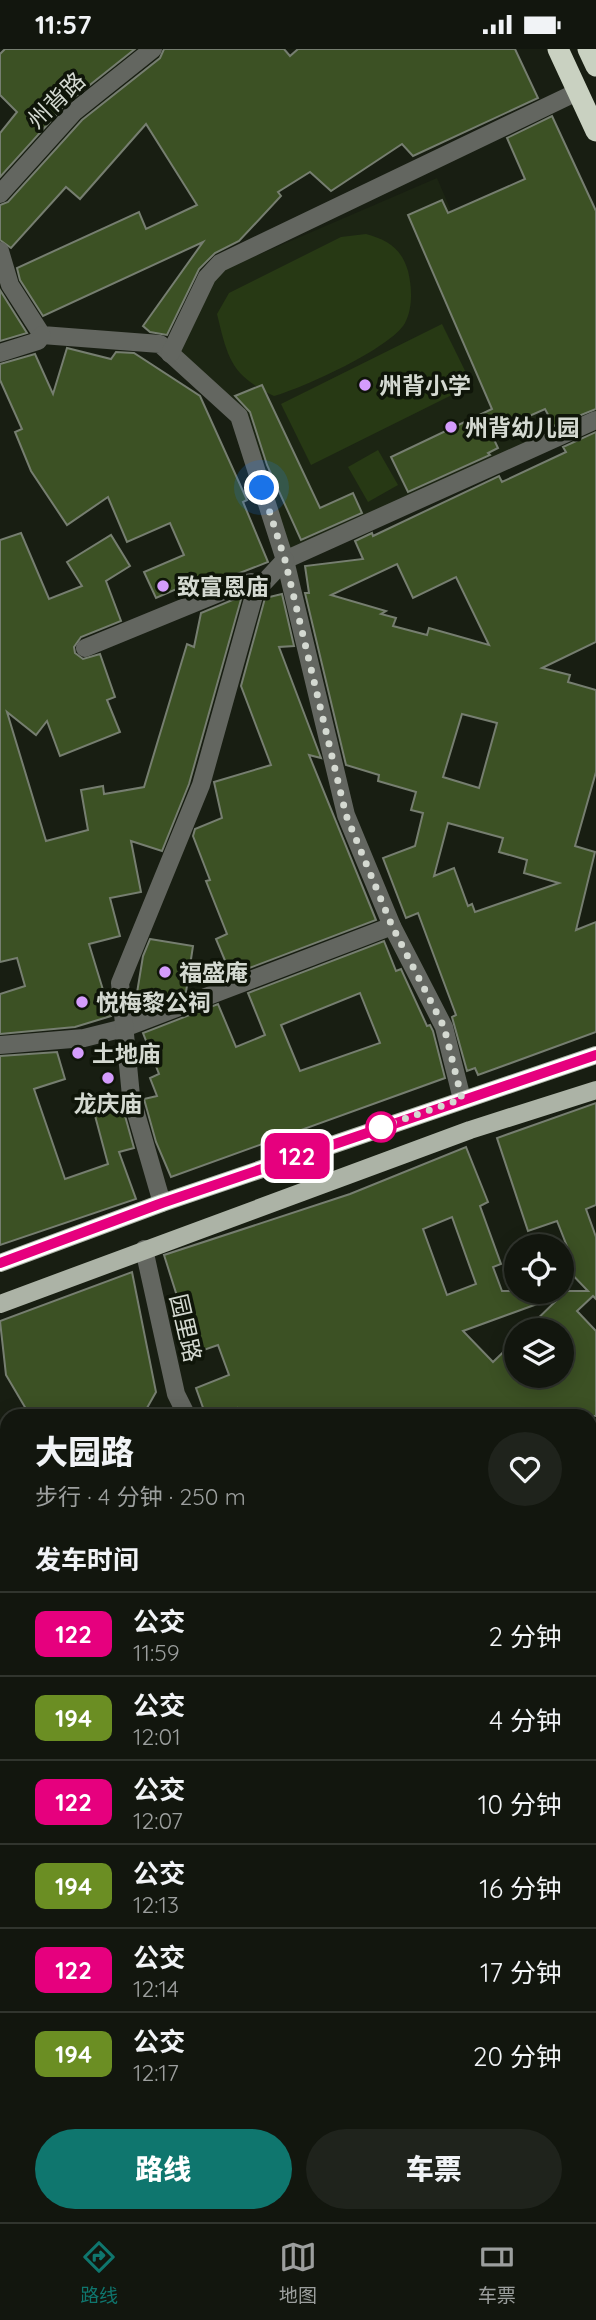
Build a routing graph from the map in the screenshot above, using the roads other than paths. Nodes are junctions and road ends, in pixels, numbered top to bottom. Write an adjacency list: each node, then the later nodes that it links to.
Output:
1 (153, 49): 7 (street, 州背路)
2 (558, 49): 5 (highway)
3 (588, 49): 4 (highway)
4 (596, 66)
5 (578, 92): 6 (highway); 11 (street)
6 (596, 131)
7 (0, 194)
8 (0, 251): 9 (street)
9 (42, 335): 10 (street); 11 (street)
10 (0, 353)
11 (170, 354): 13 (street)
12 (596, 420): 13 (street)
13 (285, 560): 14 (street); 16 (street)
14 (260, 587): 15 (street); 17 (street)
15 (85, 648)
16 (392, 926): 17 (street); 21 (street)
17 (124, 1028): 18 (street); 22 (street)
18 (0, 1045)
19 (596, 1055): 21 (main road)
20 (596, 1090): 23 (main road)
21 (462, 1099): 22 (main road)
22 (162, 1203): 24 (main road)
23 (144, 1249): 25 (main road); 26 (street, 园里路)
24 (0, 1263)
25 (0, 1304)
26 (184, 1409)

